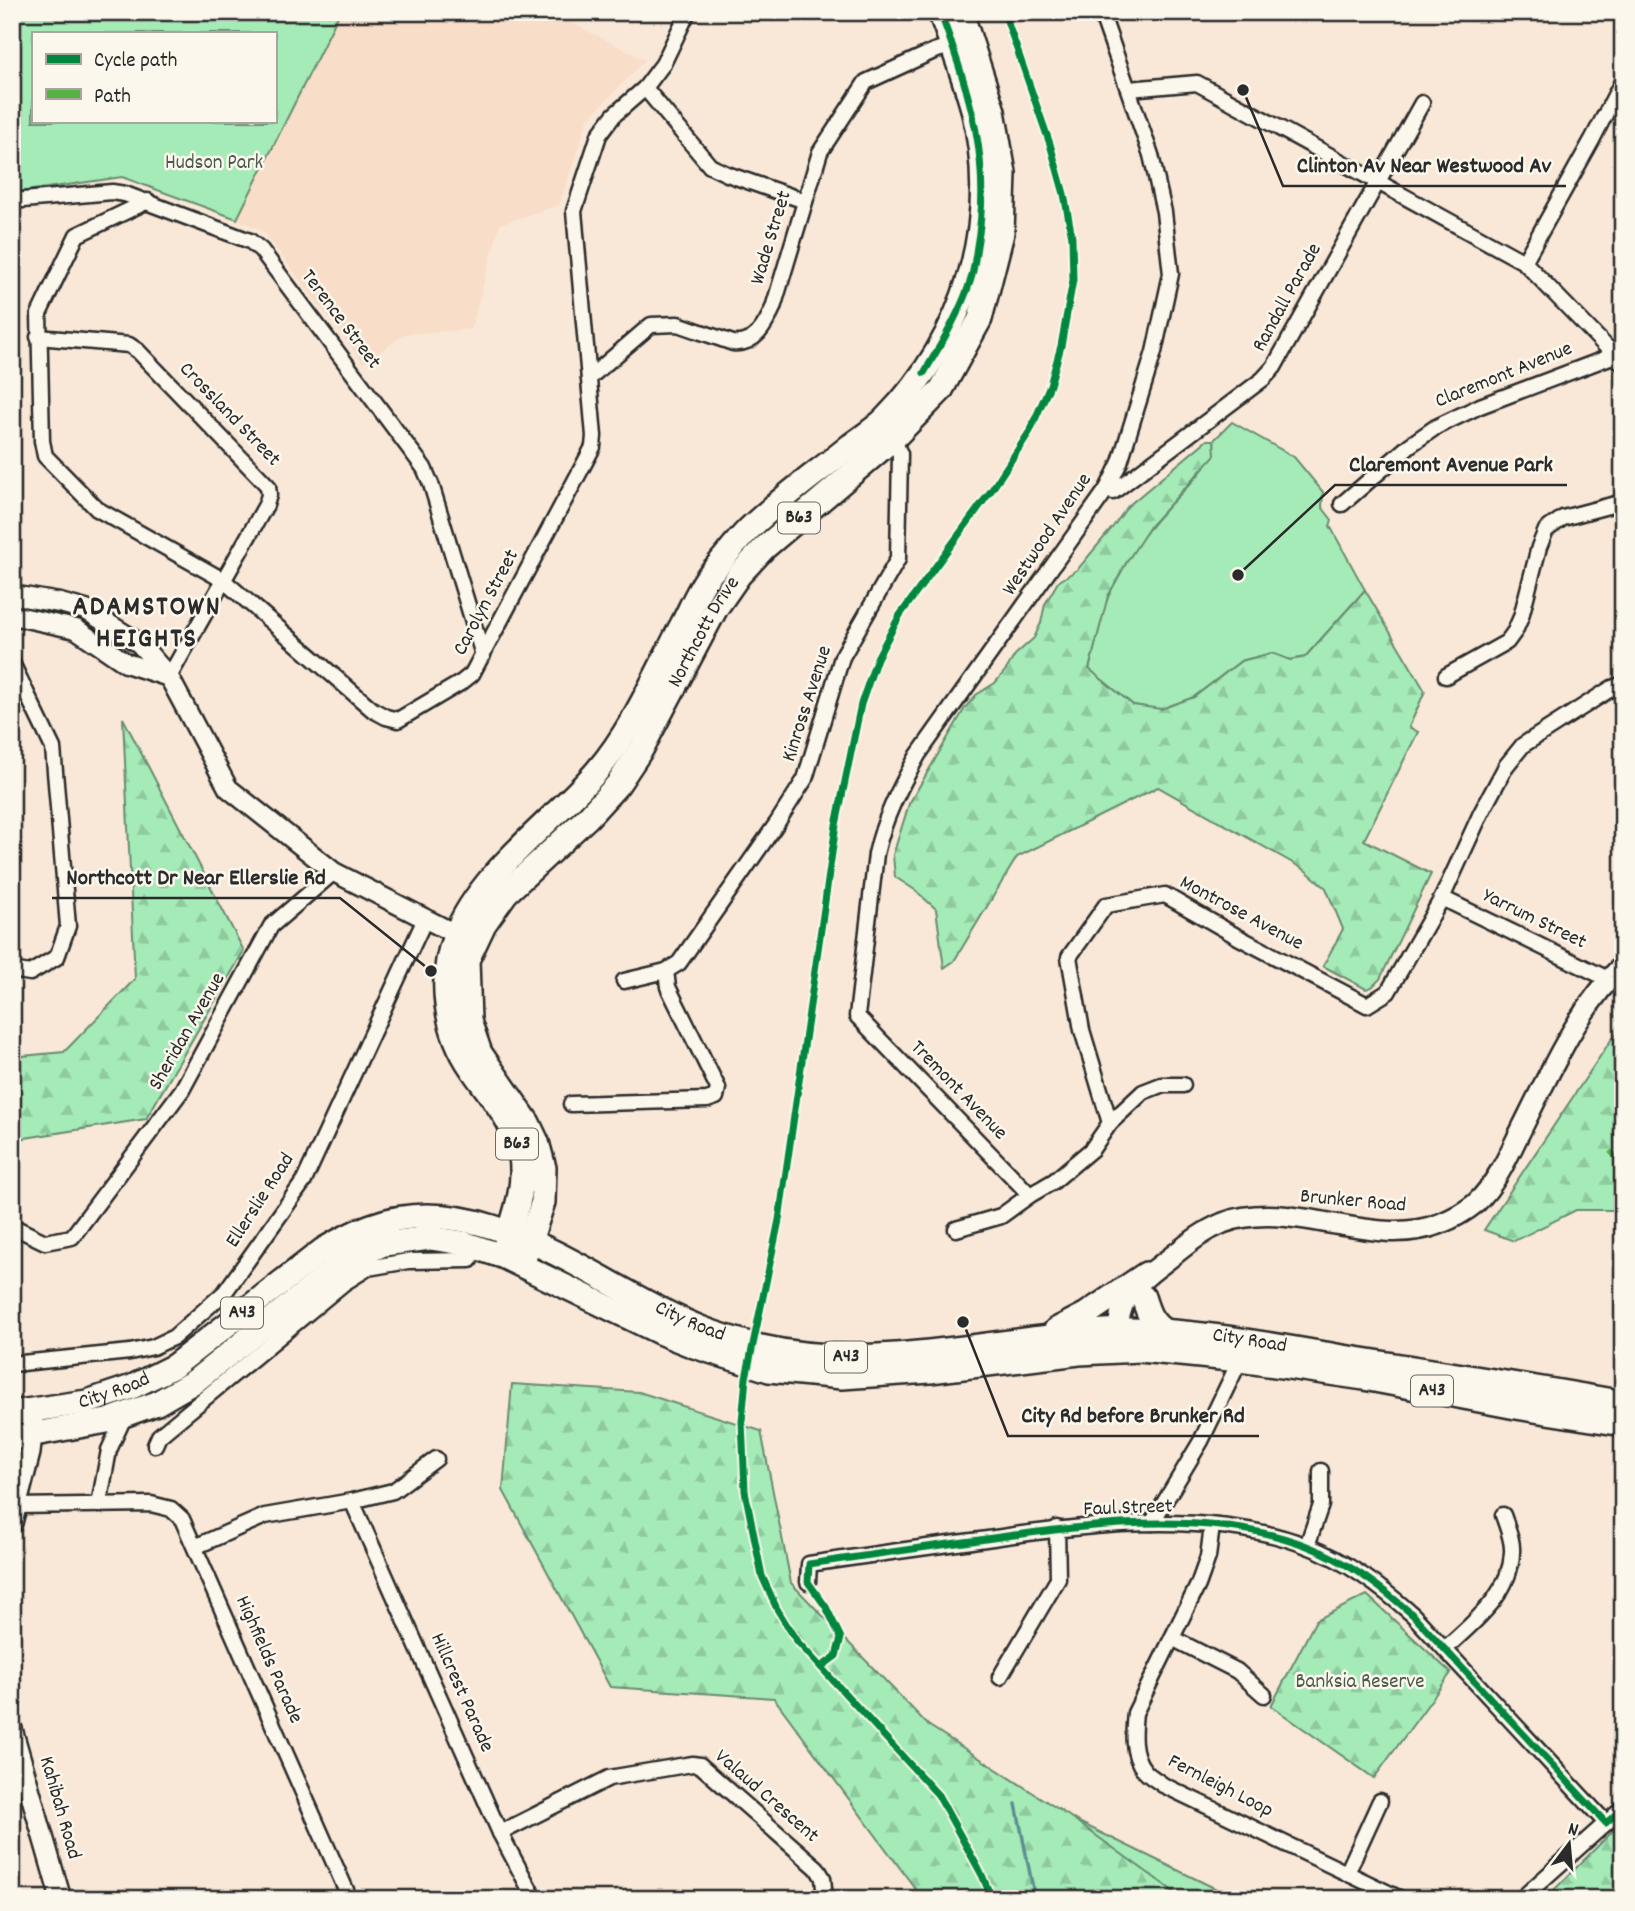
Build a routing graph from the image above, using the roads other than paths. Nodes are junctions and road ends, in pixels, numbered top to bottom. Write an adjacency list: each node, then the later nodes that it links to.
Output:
1 (688, 12): 7 (street, Carolyn Street)
2 (940, 12): 5 (main road, Northcott Drive / B63)
3 (961, 12): 5 (main road, Northcott Drive / B63)
4 (1101, 12): 8 (street, Westwood Avenue)
5 (962, 43): 13 (street, Wade Street); 18 (main road, Northcott Drive / B63)
6 (1623, 80): 14 (street)
7 (645, 88): 13 (street); 17 (street, Carolyn Street)
8 (1129, 89): 10 (street); 19 (street, Westwood Avenue)
9 (1422, 103): 10 (street, Randall Parade)
10 (1377, 182): 14 (street); 19 (street, Randall Parade)
11 (12, 201): 12 (street, Terence Street)
12 (148, 201): 15 (street, Carolyn Street); 25 (street, Terence Street)
13 (805, 201): 17 (street, Wade Street)
14 (1524, 262): 16 (street)
15 (38, 337): 22 (street, Carolyn Street); 22 (street, Crossland Street)
16 (1620, 357): 21 (street, Claremont Avenue)
17 (589, 378): 25 (street, Carolyn Street)
18 (889, 430): 33 (main road, Northcott Drive / B63); 36 (street, Kinross Avenue)
19 (1108, 489): 39 (street, Westwood Avenue)
20 (1623, 502): 27 (street)
21 (1342, 504)
22 (223, 580): 25 (street, Carolyn Street); 28 (street, Crossland Street)
23 (12, 595): 28 (street)
24 (12, 615): 28 (street)
25 (483, 655)
26 (12, 663): 35 (street)
27 (1446, 676)
28 (169, 677): 30 (street)
29 (1623, 684): 31 (street)
30 (334, 872): 32 (street); 44 (street, Sheridan Avenue)
31 (1442, 898): 37 (street, Yarrum Street); 42 (street, Montrose Avenue)
32 (425, 919): 33 (street); 56 (street, Ellerslie Road)
33 (464, 939): 46 (main road, Northcott Drive / B63); 47 (main road, Northcott Drive / B63)
34 (1623, 965): 37 (main road, Brunker Road)
35 (12, 970)
36 (666, 971): 38 (street); 41 (street)
37 (1608, 979): 50 (main road, Brunker Road)
38 (624, 981)
39 (857, 1016): 43 (street, Tremont Avenue)
40 (1184, 1085): 42 (street)
41 (571, 1104)
42 (1110, 1123): 43 (street)
43 (1030, 1195): 45 (street)
44 (12, 1226)
45 (956, 1229)
46 (509, 1233): 47 (main road, City Road / A43); 49 (main road, Northcott Drive / B63); 58 (main road, City Road / A43)
47 (531, 1241): 49 (main road, Northcott Drive); 53 (main road, City Road / A43)
48 (475, 1246): 49 (main road, City Road / A43); 59 (main road, City Road / A43); 62 (street)
49 (512, 1260): 54 (main road, City Road / A43)
50 (1154, 1269): 51 (main road, Brunker Road); 53 (main road); 54 (main road, Brunker Road)
51 (1143, 1297): 52 (main road); 54 (main road, Brunker Road)
52 (1164, 1331): 54 (main road, City Road / A43); 57 (main road, City Road / A43)
53 (1023, 1340): 54 (main road, City Road / A43)
54 (1123, 1340): 55 (main road, City Road / A43)
55 (1240, 1360): 60 (main road, City Road / A43); 69 (street, Faul Street)
56 (12, 1364)
57 (1623, 1403)
58 (22, 1412): 61 (main road)
59 (125, 1415): 61 (main road, City Road / A43); 66 (street)
60 (1623, 1424)
61 (23, 1437): 67 (main road)
62 (155, 1445)
63 (436, 1458): 65 (street)
64 (1321, 1471): 73 (street)
65 (352, 1502): 72 (street); 83 (street, Hillcrest Parade)
66 (99, 1505): 67 (street, Highfields Parade); 72 (street, Highfields Parade)
67 (14, 1515)
68 (1503, 1515): 76 (street)
69 (1152, 1523): 70 (street, Faul Street); 71 (street, Faul Street)
70 (1212, 1526): 73 (street, Faul Street); 75 (street, Fernleigh Loop)
71 (1056, 1528): 74 (street, Faul Street); 77 (street)
72 (197, 1546): 86 (street, Highfields Parade)
73 (1307, 1546): 76 (street, Faul Street)
74 (808, 1583)
75 (1172, 1638): 78 (street); 84 (street, Fernleigh Loop)
76 (1445, 1649): 82 (street, Faul Street)
77 (1000, 1677)
78 (1264, 1696)
79 (12, 1729): 85 (main road, Kahibah Road)
80 (1380, 1801): 84 (street)
81 (1623, 1808): 82 (street)
82 (1606, 1823): 90 (street)
83 (500, 1833): 87 (street, Hillcrest Parade); 88 (street, Valaud Crescent)
84 (1348, 1873): 89 (street, Fernleigh Loop)
85 (61, 1899)
86 (350, 1899)
87 (535, 1899)
88 (825, 1899)
89 (1401, 1899)
90 (1521, 1899)

